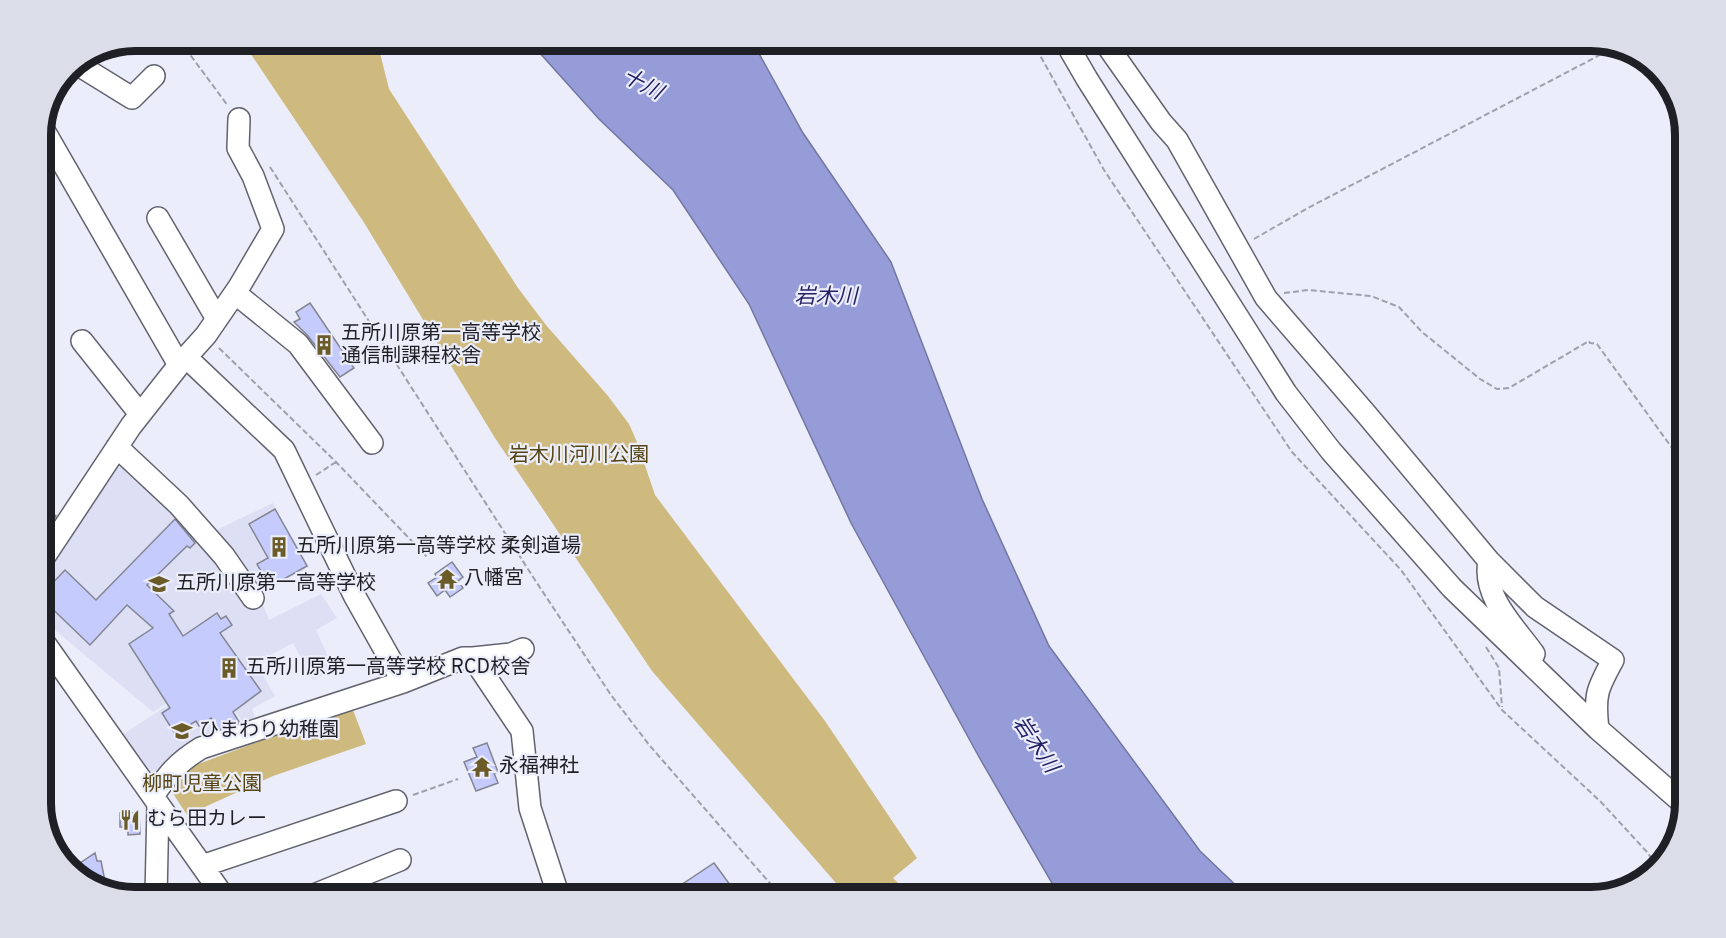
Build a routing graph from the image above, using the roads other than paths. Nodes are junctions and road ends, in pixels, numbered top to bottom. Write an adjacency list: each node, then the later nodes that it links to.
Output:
1 (1071, 51): 23 (street)
2 (1112, 51): 16 (street)
3 (84, 68): 4 (street)
4 (154, 76)
5 (239, 119): 8 (street)
6 (51, 141): 11 (street)
7 (158, 218): 9 (street)
8 (235, 293): 9 (street); 13 (street)
9 (212, 327): 11 (street)
10 (82, 341): 12 (street)
11 (183, 361): 12 (street); 24 (street)
12 (141, 414): 14 (street)
13 (372, 443)
14 (117, 447): 15 (street); 17 (street)
15 (51, 547)
16 (1489, 561): 18 (street); 19 (street)
17 (253, 598)
18 (1535, 607): 19 (street); 25 (street)
19 (1522, 637): 23 (street)
20 (523, 649): 22 (street)
21 (51, 652): 27 (street)
22 (473, 658): 24 (street); 34 (street)
23 (1543, 676): 25 (street)
24 (403, 682): 27 (street)
25 (1598, 729): 26 (street)
26 (1675, 796)
27 (156, 800): 30 (street); 31 (street)
28 (396, 801): 30 (street)
29 (400, 860): 33 (street)
30 (202, 866): 32 (street)
31 (156, 887)
32 (217, 887)
33 (334, 887)
34 (556, 887)

